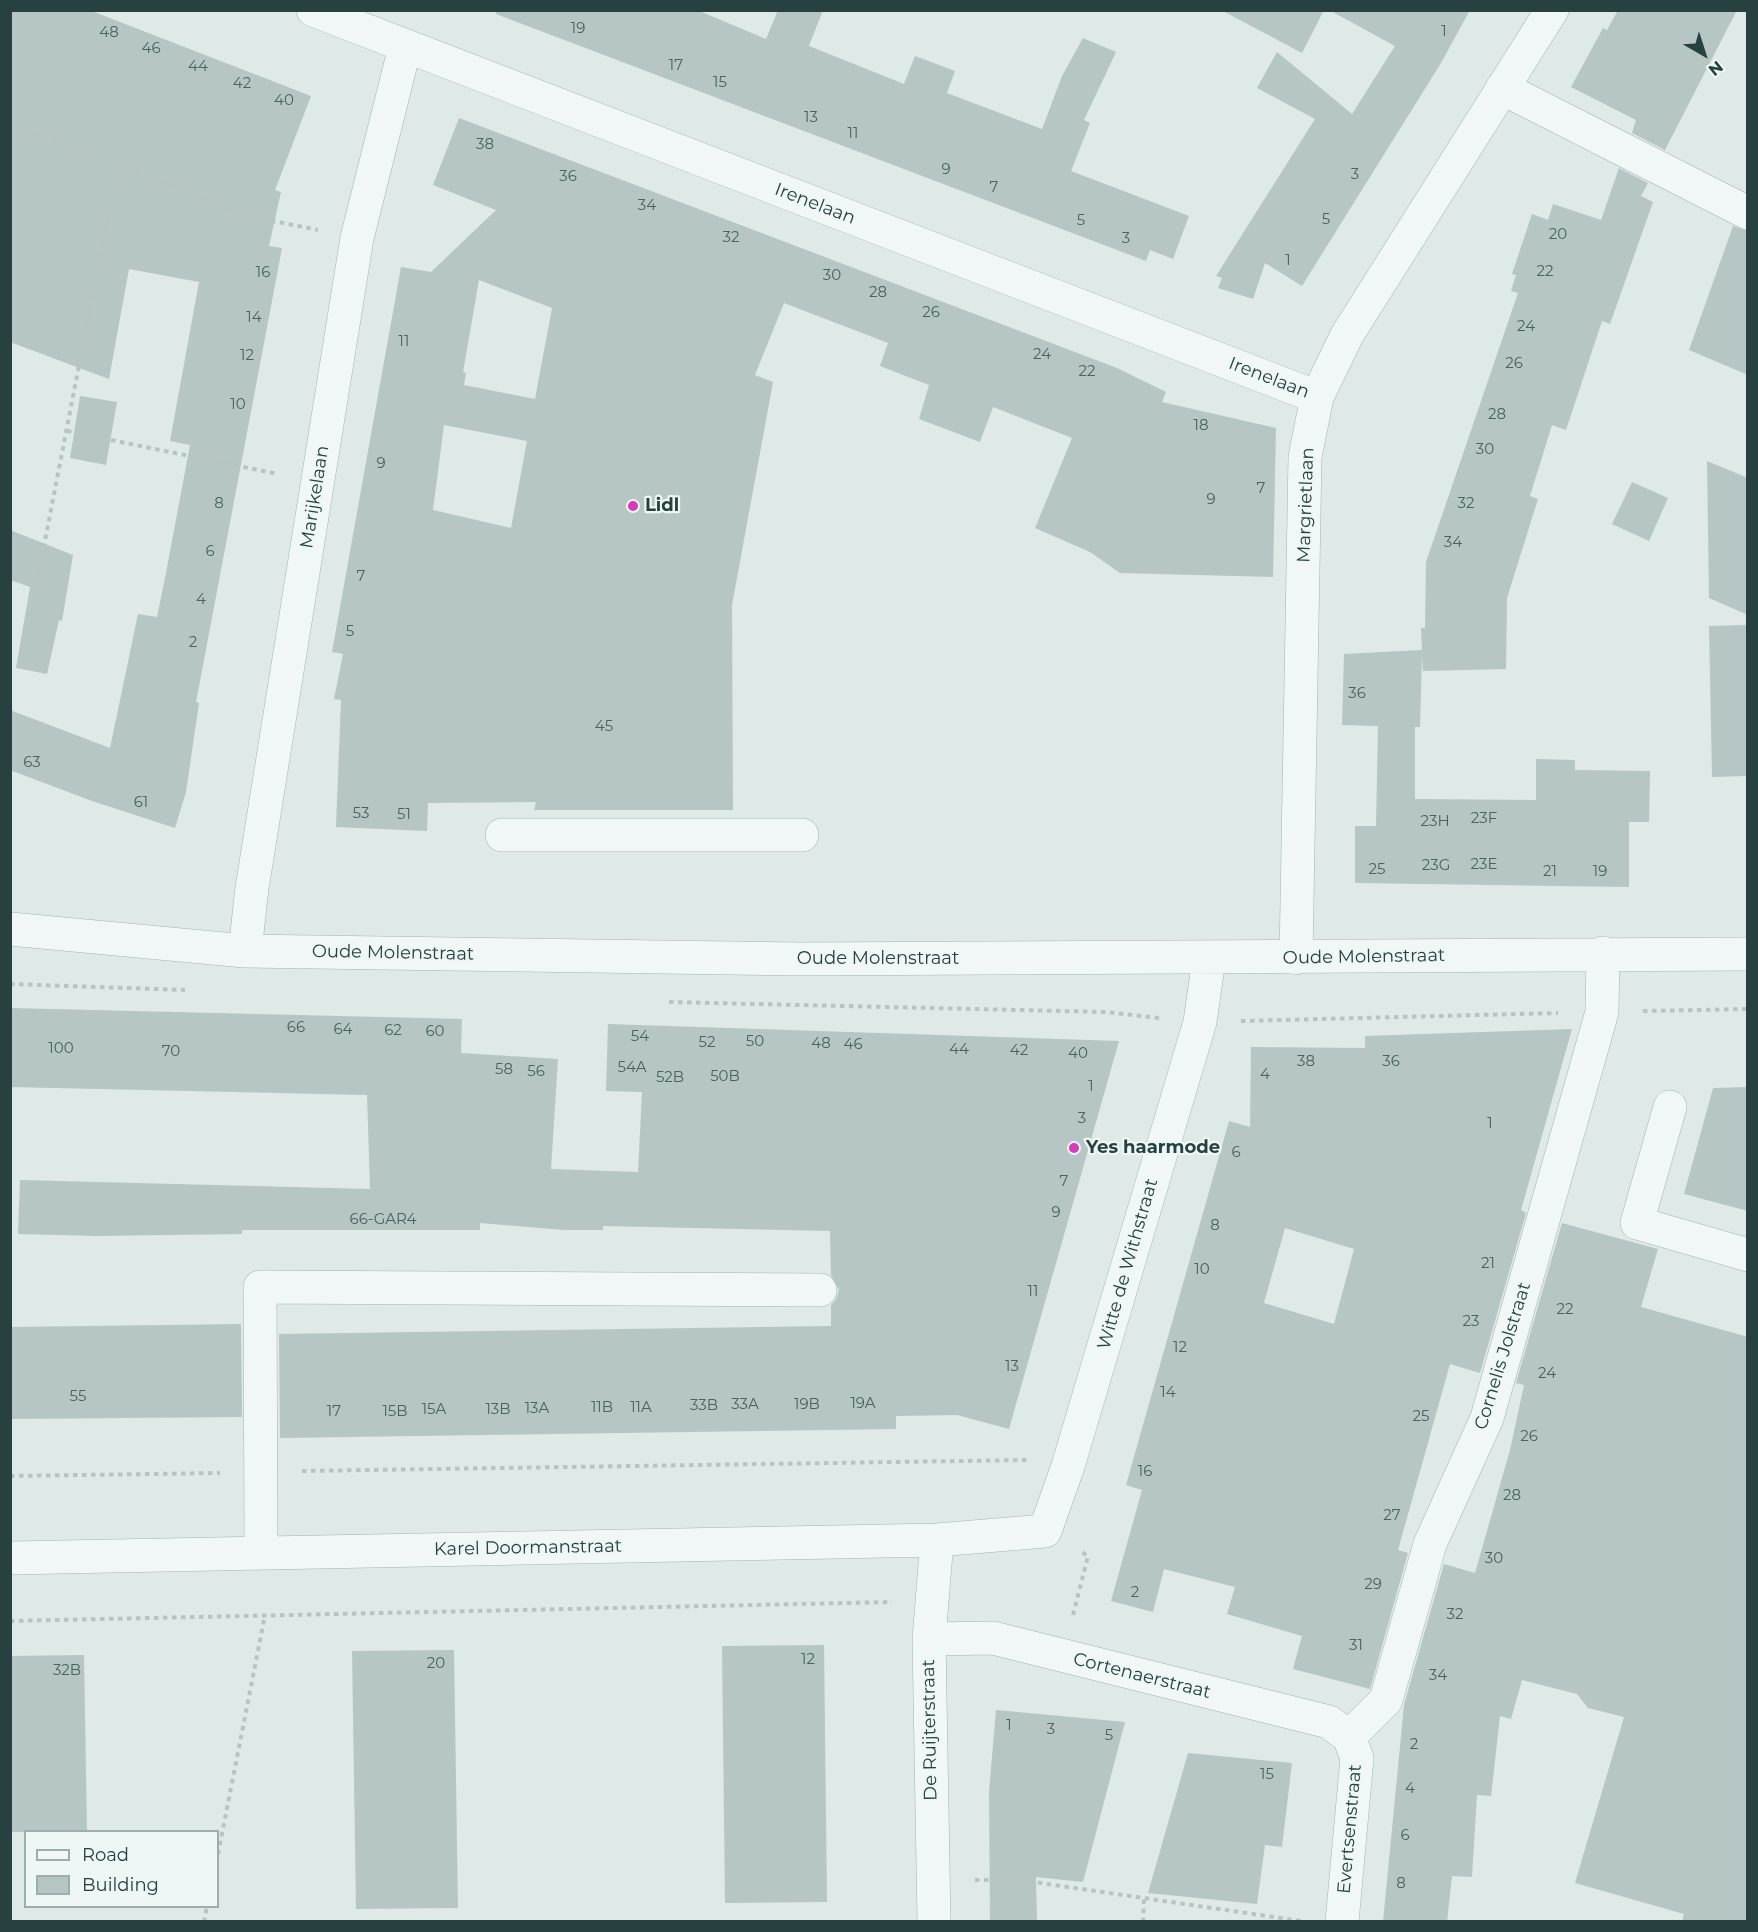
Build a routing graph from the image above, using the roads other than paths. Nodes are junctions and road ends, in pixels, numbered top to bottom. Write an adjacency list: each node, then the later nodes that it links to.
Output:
1 (313, 10): 3 (street, Irenelaan)
2 (1551, 10): 4 (street, Margrietlaan)
3 (405, 47): 6 (street, Irenelaan); 10 (street, Marijkelaan)
4 (1502, 88): 5 (street); 6 (street, Margrietlaan)
5 (1748, 213)
6 (1317, 397): 13 (street, Margrietlaan)
7 (502, 835): 8 (street)
8 (802, 835)
9 (10, 929): 10 (street, Oude Molenstraat)
10 (245, 951): 14 (street, Oude Molenstraat)
11 (1604, 953): 12 (street, Oude Molenstraat); 13 (street, Oude Molenstraat); 23 (street, Cornelis Jolstraat)
12 (1748, 954)
13 (1296, 958): 14 (street, Oude Molenstraat)
14 (1209, 959): 18 (street, Witte de Withstraat)
15 (1670, 1107): 16 (street)
16 (1748, 1255)
17 (820, 1290): 20 (street)
18 (1045, 1532): 19 (street, Karel Doormanstraat)
19 (937, 1540): 20 (street, Karel Doormanstraat); 22 (street, De Ruijterstraat)
20 (261, 1553): 21 (street, Karel Doormanstraat)
21 (10, 1558)
22 (929, 1639): 23 (street, Cortenaerstraat); 24 (street, De Ruijterstraat)
23 (1349, 1737): 25 (street, Evertsenstraat)
24 (934, 1922)
25 (1342, 1922)

